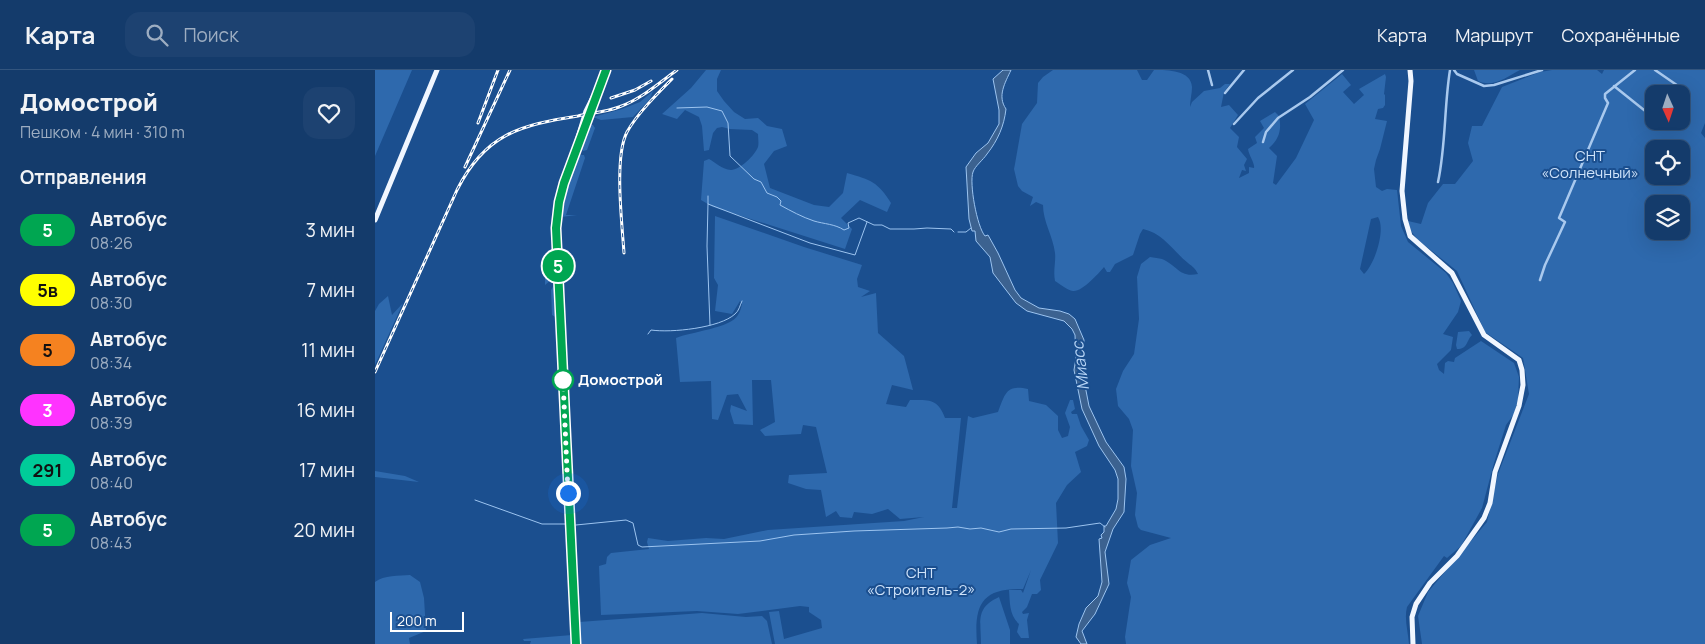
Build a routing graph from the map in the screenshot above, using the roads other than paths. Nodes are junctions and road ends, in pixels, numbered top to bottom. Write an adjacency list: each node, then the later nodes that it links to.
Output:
1 (437, 70): 21 (main road)
2 (605, 70): 23 (main road)
3 (1208, 70): 13 (street)
4 (1244, 70): 16 (street)
5 (1293, 70): 18 (street)
6 (1343, 70): 19 (street)
7 (1410, 70): 24 (main road)
8 (1450, 70): 20 (street)
9 (1454, 70): 10 (street)
10 (1543, 70)
11 (1635, 70): 15 (street)
12 (1655, 70): 14 (street)
13 (1212, 85)
14 (1677, 85)
15 (1613, 86): 17 (street); 22 (street)
16 (1225, 93)
17 (1645, 111)
18 (1234, 124)
19 (1263, 142)
20 (1438, 182)
21 (375, 220)
22 (1541, 280)
23 (576, 644)
24 (1413, 644)

